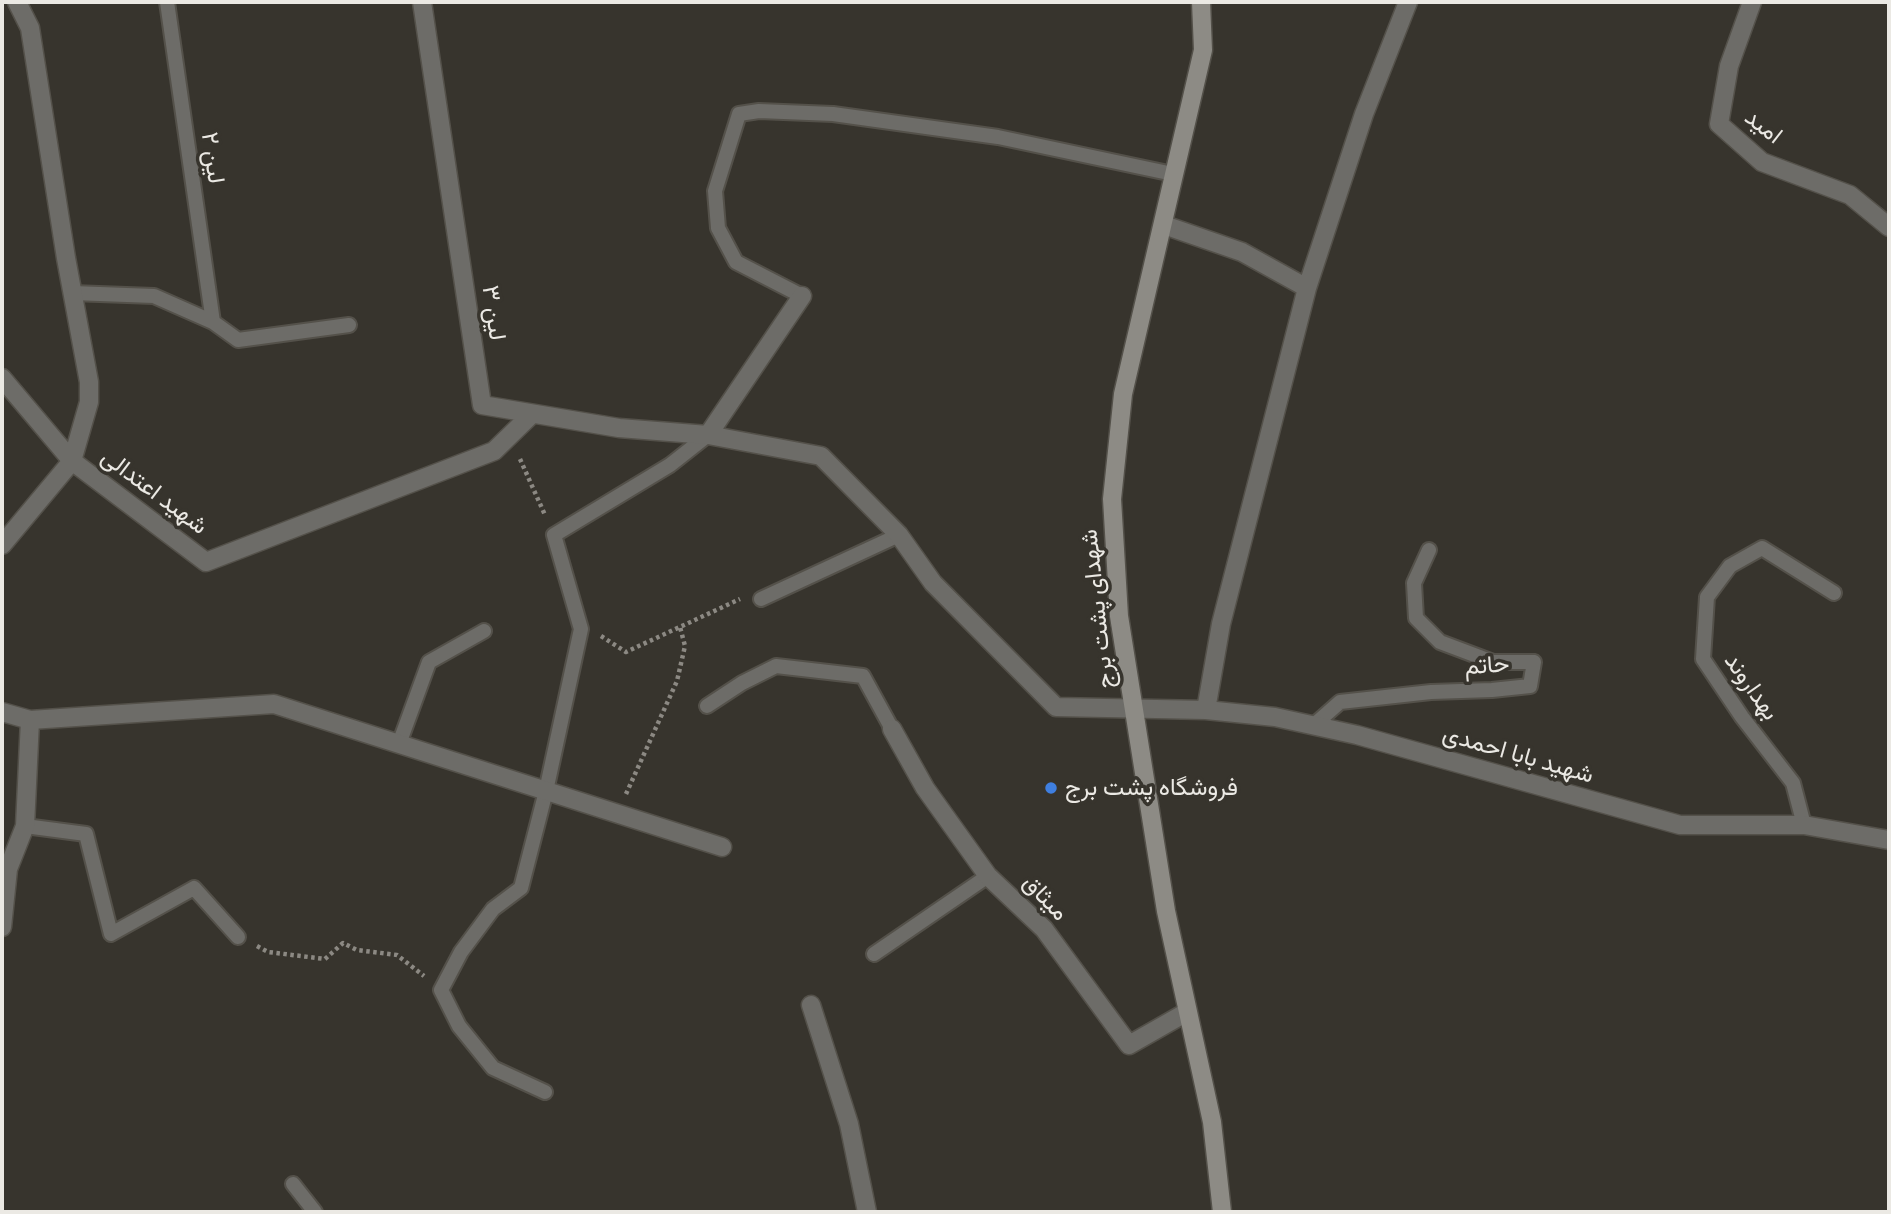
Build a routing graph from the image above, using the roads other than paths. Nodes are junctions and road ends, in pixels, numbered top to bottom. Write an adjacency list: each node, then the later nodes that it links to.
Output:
1 (17, 2): 11 (street)
2 (167, 2): 13 (lane, لین ۲)
3 (422, 2): 16 (street, لین ۳)
4 (1200, 2): 7 (street, شهدای پشت برج)
5 (1408, 2): 10 (street)
6 (1752, 2): 9 (street, امید)
7 (1174, 174): 8 (street, شهدای پشت برج); 12 (lane)
8 (1164, 225): 10 (street); 26 (street, شهدای پشت برج)
9 (1889, 227)
10 (1307, 288): 27 (street)
11 (72, 293): 13 (lane); 18 (street)
12 (802, 296): 17 (street)
13 (213, 321): 14 (lane)
14 (349, 325)
15 (2, 379): 18 (street, شهید اعتدالی)
16 (532, 414): 17 (street, لین ۳); 18 (street, شهید اعتدالی)
17 (708, 435): 19 (street, لین ۳); 33 (lane)
18 (72, 461): 20 (street)
19 (899, 535): 23 (lane); 26 (street, شهید بابا احمدی)
20 (2, 545)
21 (1429, 550): 30 (lane, حاتم)
22 (1834, 593): 34 (lane, بهداروند)
23 (761, 599)
24 (484, 631): 32 (lane)
25 (707, 706): 31 (lane)
26 (1133, 709): 27 (street, شهید بابا احمدی); 43 (street, شهدای پشت برج)
27 (1206, 709): 30 (street, شهید بابا احمدی)
28 (2, 712): 29 (street)
29 (30, 720): 32 (street); 35 (street)
30 (1314, 725): 34 (street, شهید بابا احمدی)
31 (892, 729): 38 (street, میثاق)
32 (399, 744): 33 (street)
33 (546, 791): 37 (street); 44 (lane)
34 (1804, 825): 36 (street, شهید بابا احمدی)
35 (25, 826): 39 (street); 40 (lane)
36 (1889, 840)
37 (722, 847)
38 (988, 876): 41 (lane); 43 (street, میثاق)
39 (2, 927)
40 (238, 937)
41 (874, 954)
42 (811, 1005): 47 (street)
43 (1187, 1012): 48 (street, شهدای پشت برج)
44 (545, 1092)
45 (293, 1184): 46 (lane)
46 (315, 1212)
47 (867, 1212)
48 (1222, 1212)

